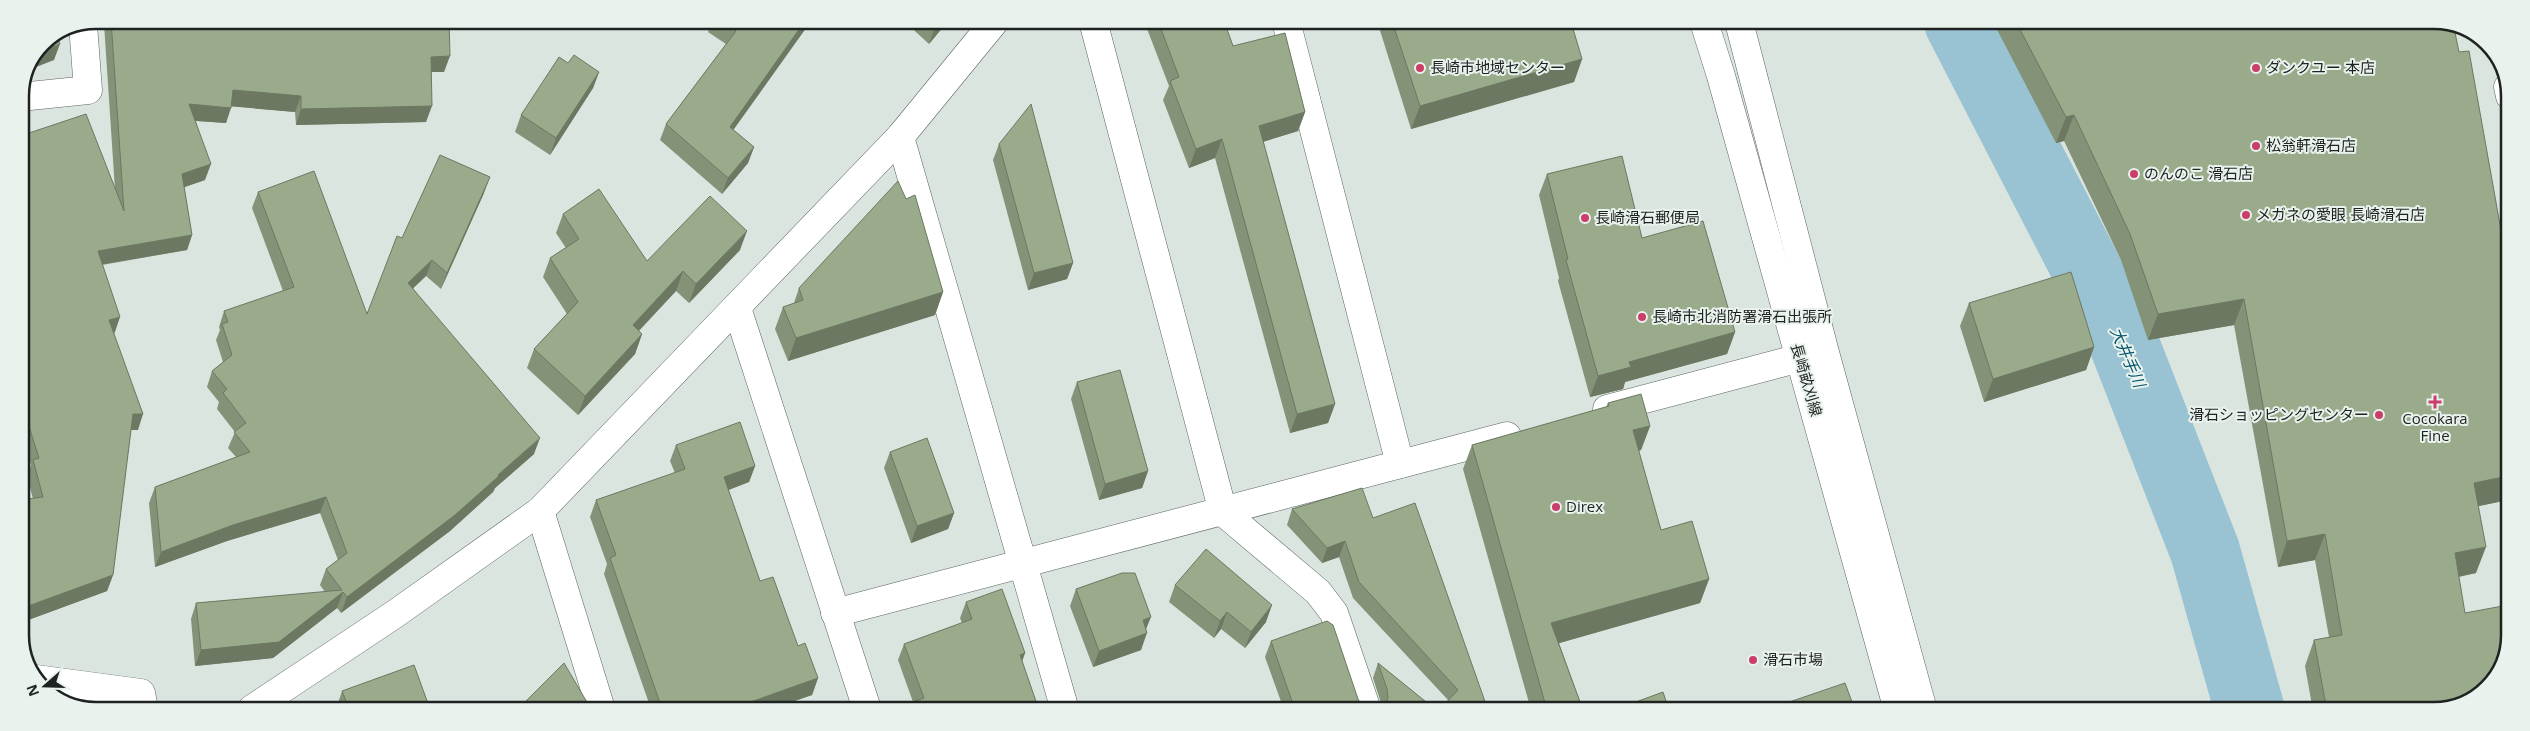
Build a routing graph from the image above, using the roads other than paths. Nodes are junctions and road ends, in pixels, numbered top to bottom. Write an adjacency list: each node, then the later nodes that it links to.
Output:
1 (988, 29): 8 (street)
2 (1095, 29): 15 (street)
3 (1288, 29): 13 (street)
4 (1706, 29): 10 (street, 長崎畝刈線)
5 (1741, 29): 26 (street, 長崎畝刈線)
6 (83, 30): 7 (street)
7 (29, 96)
8 (900, 137): 9 (street); 16 (street)
9 (737, 308): 14 (street); 17 (street)
10 (1800, 358): 11 (street); 25 (street, 長崎畝刈線)
11 (1581, 416)
12 (1534, 429): 13 (street)
13 (1400, 464): 15 (street)
14 (540, 511): 20 (street); 21 (street)
15 (1222, 512): 16 (street); 24 (street)
16 (1023, 564): 17 (street); 23 (street)
17 (834, 613): 22 (street)
18 (47, 680): 19 (street)
19 (143, 702)
20 (263, 702)
21 (599, 702)
22 (865, 702)
23 (1063, 702)
24 (1364, 702)
25 (1896, 702)
26 (1921, 702)

